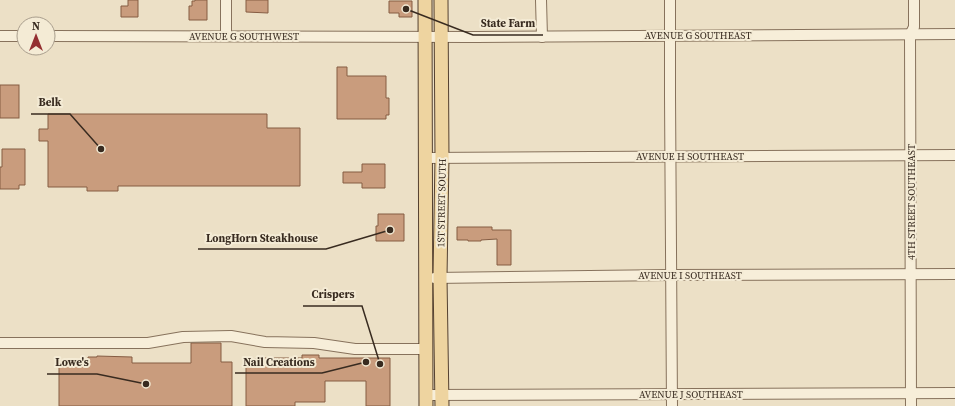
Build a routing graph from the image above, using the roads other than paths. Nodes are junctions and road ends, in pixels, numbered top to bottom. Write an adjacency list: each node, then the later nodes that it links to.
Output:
1 (226, 0): 13 (street)
2 (425, 0): 14 (main road, 1ST STREET SOUTH)
3 (440, 0): 15 (main road, 1ST STREET SOUTH)
4 (541, 0): 16 (street)
5 (670, 0): 8 (street)
6 (914, 0): 9 (street, 4TH STREET SOUTHEAST)
7 (955, 34): 9 (street, AVENUE G SOUTHEAST)
8 (670, 35): 9 (street, AVENUE G SOUTHEAST); 16 (street, AVENUE G SOUTHEAST); 19 (street)
9 (910, 35): 17 (street, 4TH STREET SOUTHEAST)
10 (0, 36): 11 (street)
11 (16, 36)
12 (56, 36): 13 (street, AVENUE G SOUTHWEST)
13 (226, 36): 14 (street, AVENUE G SOUTHWEST)
14 (424, 37): 15 (street, AVENUE G SOUTHWEST); 20 (main road, 1ST STREET SOUTH)
15 (440, 37): 16 (street, AVENUE G SOUTHEAST); 21 (main road, 1ST STREET SOUTH)
16 (542, 37)
17 (911, 155): 18 (street, AVENUE H SOUTHEAST); 19 (street, AVENUE H SOUTHEAST); 22 (street, 4TH STREET SOUTHEAST)
18 (955, 155)
19 (671, 156): 21 (street, AVENUE H SOUTHEAST); 24 (street)
20 (426, 158): 21 (street, AVENUE H SOUTHEAST); 26 (main road, 1ST STREET SOUTH)
21 (442, 158): 25 (main road, 1ST STREET SOUTH)
22 (911, 274): 23 (street, AVENUE I SOUTHEAST); 24 (street, AVENUE I SOUTHEAST); 29 (street, 4TH STREET SOUTHEAST)
23 (955, 274)
24 (671, 275): 25 (street, AVENUE I SOUTHEAST); 31 (street)
25 (440, 277): 26 (street, AVENUE I SOUTHEAST); 32 (main road, 1ST STREET SOUTH)
26 (426, 278): 28 (main road, 1ST STREET SOUTH)
27 (0, 343): 28 (street)
28 (426, 349): 33 (main road, 1ST STREET SOUTH)
29 (911, 393): 30 (street, AVENUE J SOUTHEAST); 31 (street, AVENUE J SOUTHEAST); 35 (street, 4TH STREET SOUTHEAST)
30 (955, 393)
31 (672, 394): 32 (street, AVENUE J SOUTHEAST); 34 (street)
32 (442, 400): 33 (street, AVENUE J SOUTHEAST)
33 (426, 401)
34 (672, 406)
35 (912, 406)

